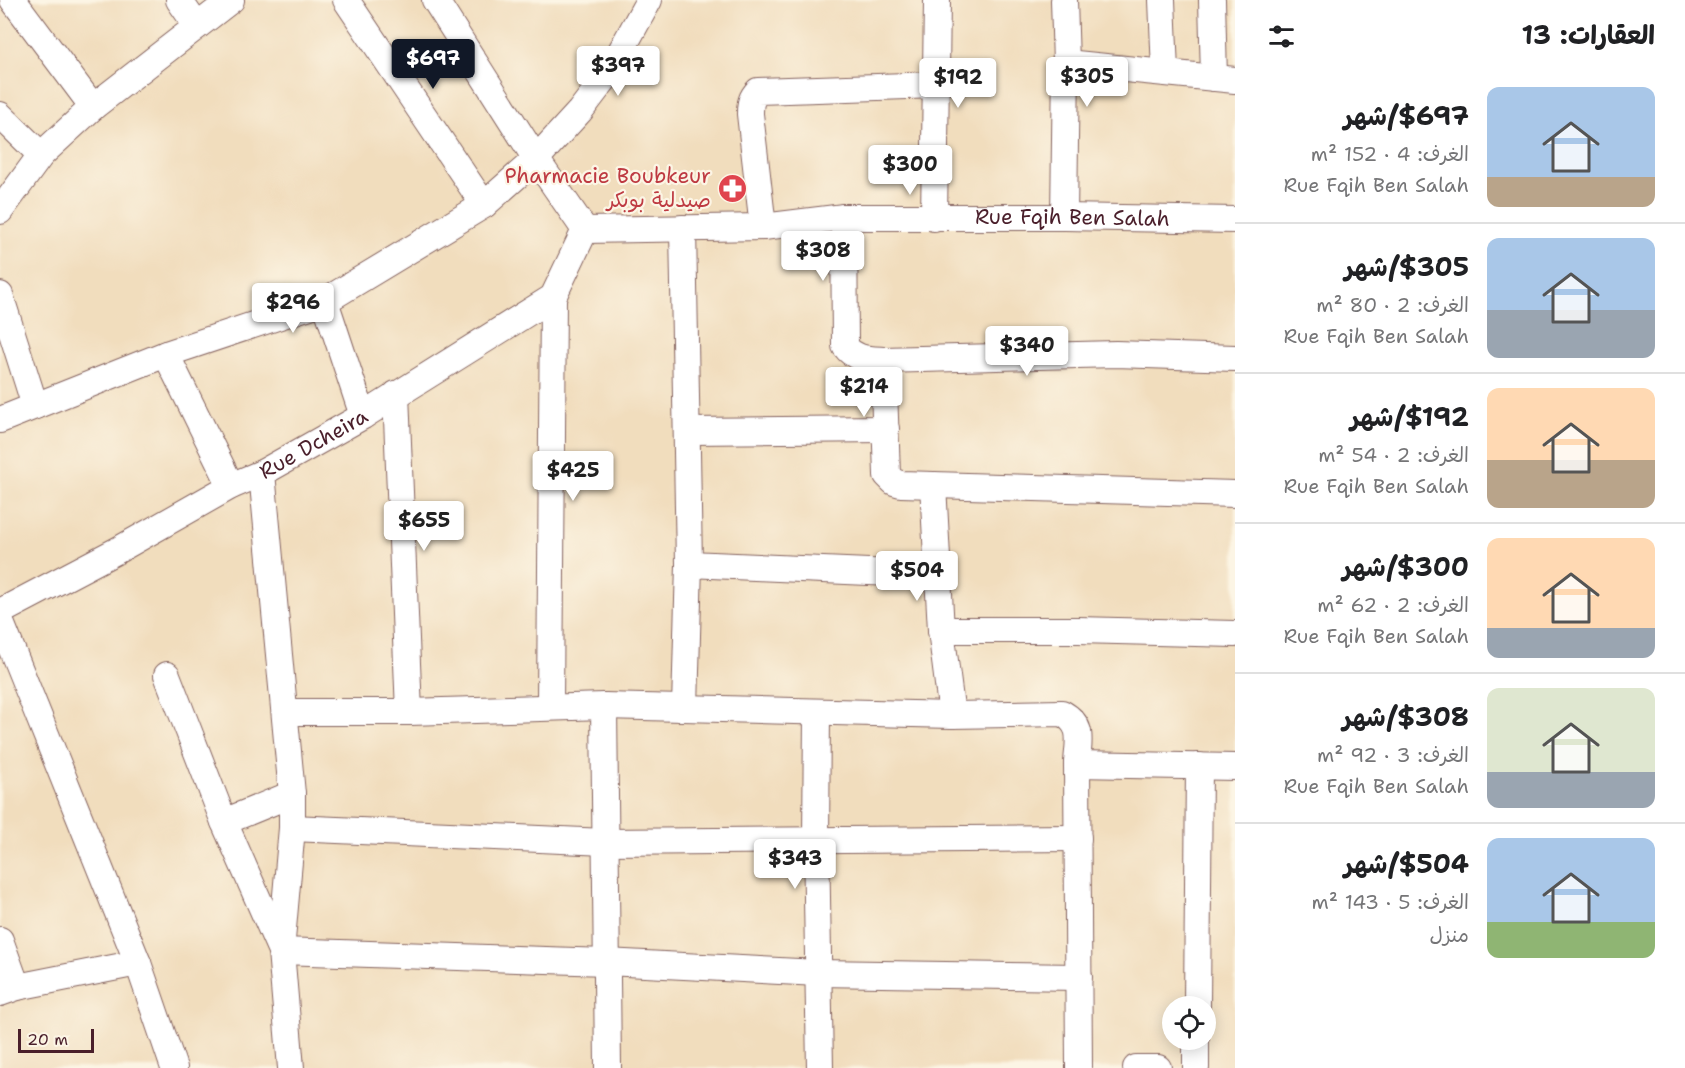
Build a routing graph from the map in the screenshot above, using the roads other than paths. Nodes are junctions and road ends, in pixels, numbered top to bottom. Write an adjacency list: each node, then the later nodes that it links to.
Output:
1 (13, 0): 16 (street)
2 (179, 0): 11 (street)
3 (231, 0): 11 (street)
4 (346, 0): 20 (street)
5 (435, 0): 19 (street)
6 (649, 0): 19 (street)
7 (937, 0): 15 (street)
8 (1065, 0): 12 (street)
9 (1162, 0): 13 (street)
10 (1212, 0): 14 (street)
11 (197, 26): 16 (street)
12 (1066, 63): 13 (street); 22 (street)
13 (1165, 72): 14 (street)
14 (1225, 79)
15 (937, 85): 24 (street); 26 (street)
16 (93, 108): 18 (street)
17 (0, 115): 18 (street)
18 (41, 155): 21 (street)
19 (536, 159): 20 (street); 28 (street)
20 (484, 205): 31 (street)
21 (0, 211)
22 (1064, 216): 24 (street, Rue Fqih Ben Salah); 25 (street, Rue Fqih Ben Salah)
23 (844, 217): 24 (street, Rue Fqih Ben Salah); 26 (street, Rue Fqih Ben Salah); 34 (street)
24 (934, 218)
25 (1235, 220)
26 (762, 226): 27 (street, Rue Fqih Ben Salah)
27 (683, 228): 28 (street, Rue Fqih Ben Salah); 40 (street)
28 (585, 230): 30 (street)
29 (0, 295): 36 (street)
30 (554, 297): 35 (street, Rue Dcheira); 53 (street)
31 (325, 301): 32 (street); 37 (street)
32 (166, 354): 36 (street); 43 (street)
33 (1235, 358): 34 (street)
34 (883, 360): 39 (street)
35 (396, 394): 37 (street, Rue Dcheira); 56 (street)
36 (35, 406): 38 (street)
37 (363, 416): 41 (street, Rue Dcheira)
38 (0, 420)
39 (886, 429): 40 (street); 42 (street)
40 (688, 431): 45 (street)
41 (262, 473): 43 (street, Rue Dcheira); 55 (street)
42 (933, 485): 44 (street); 46 (street)
43 (231, 486): 47 (street, Rue Dcheira)
44 (1235, 495)
45 (689, 564): 46 (street); 54 (street)
46 (937, 575): 49 (street)
47 (0, 612)
48 (0, 620): 71 (street)
49 (941, 630): 50 (street); 58 (street)
50 (1235, 634)
51 (167, 675): 63 (street)
52 (604, 706): 53 (street); 54 (street); 67 (street)
53 (550, 707): 56 (street)
54 (685, 707): 57 (street)
55 (285, 712): 56 (street); 62 (street)
56 (409, 712)
57 (817, 712): 58 (street); 66 (street)
58 (952, 715): 59 (street)
59 (1077, 764): 60 (street); 65 (street)
60 (1199, 766): 61 (street); 75 (street)
61 (1235, 767)
62 (291, 795): 63 (street); 64 (street)
63 (224, 822): 69 (street)
64 (292, 828): 67 (street); 69 (street)
65 (1078, 838): 66 (street); 73 (street)
66 (816, 841): 67 (street); 72 (street)
67 (605, 842): 70 (street)
68 (0, 940): 74 (street)
69 (280, 951): 70 (street); 78 (street)
70 (606, 962): 72 (street); 79 (street)
71 (138, 963): 74 (street); 77 (street)
72 (818, 973): 73 (street); 80 (street)
73 (1079, 977): 81 (street)
74 (9, 990)
75 (1197, 996)
76 (1196, 1050): 84 (street)
77 (174, 1068)
78 (291, 1068)
79 (608, 1068)
80 (820, 1068)
81 (1079, 1068)
82 (1136, 1068): 83 (street)
83 (1158, 1068)
84 (1196, 1068)

